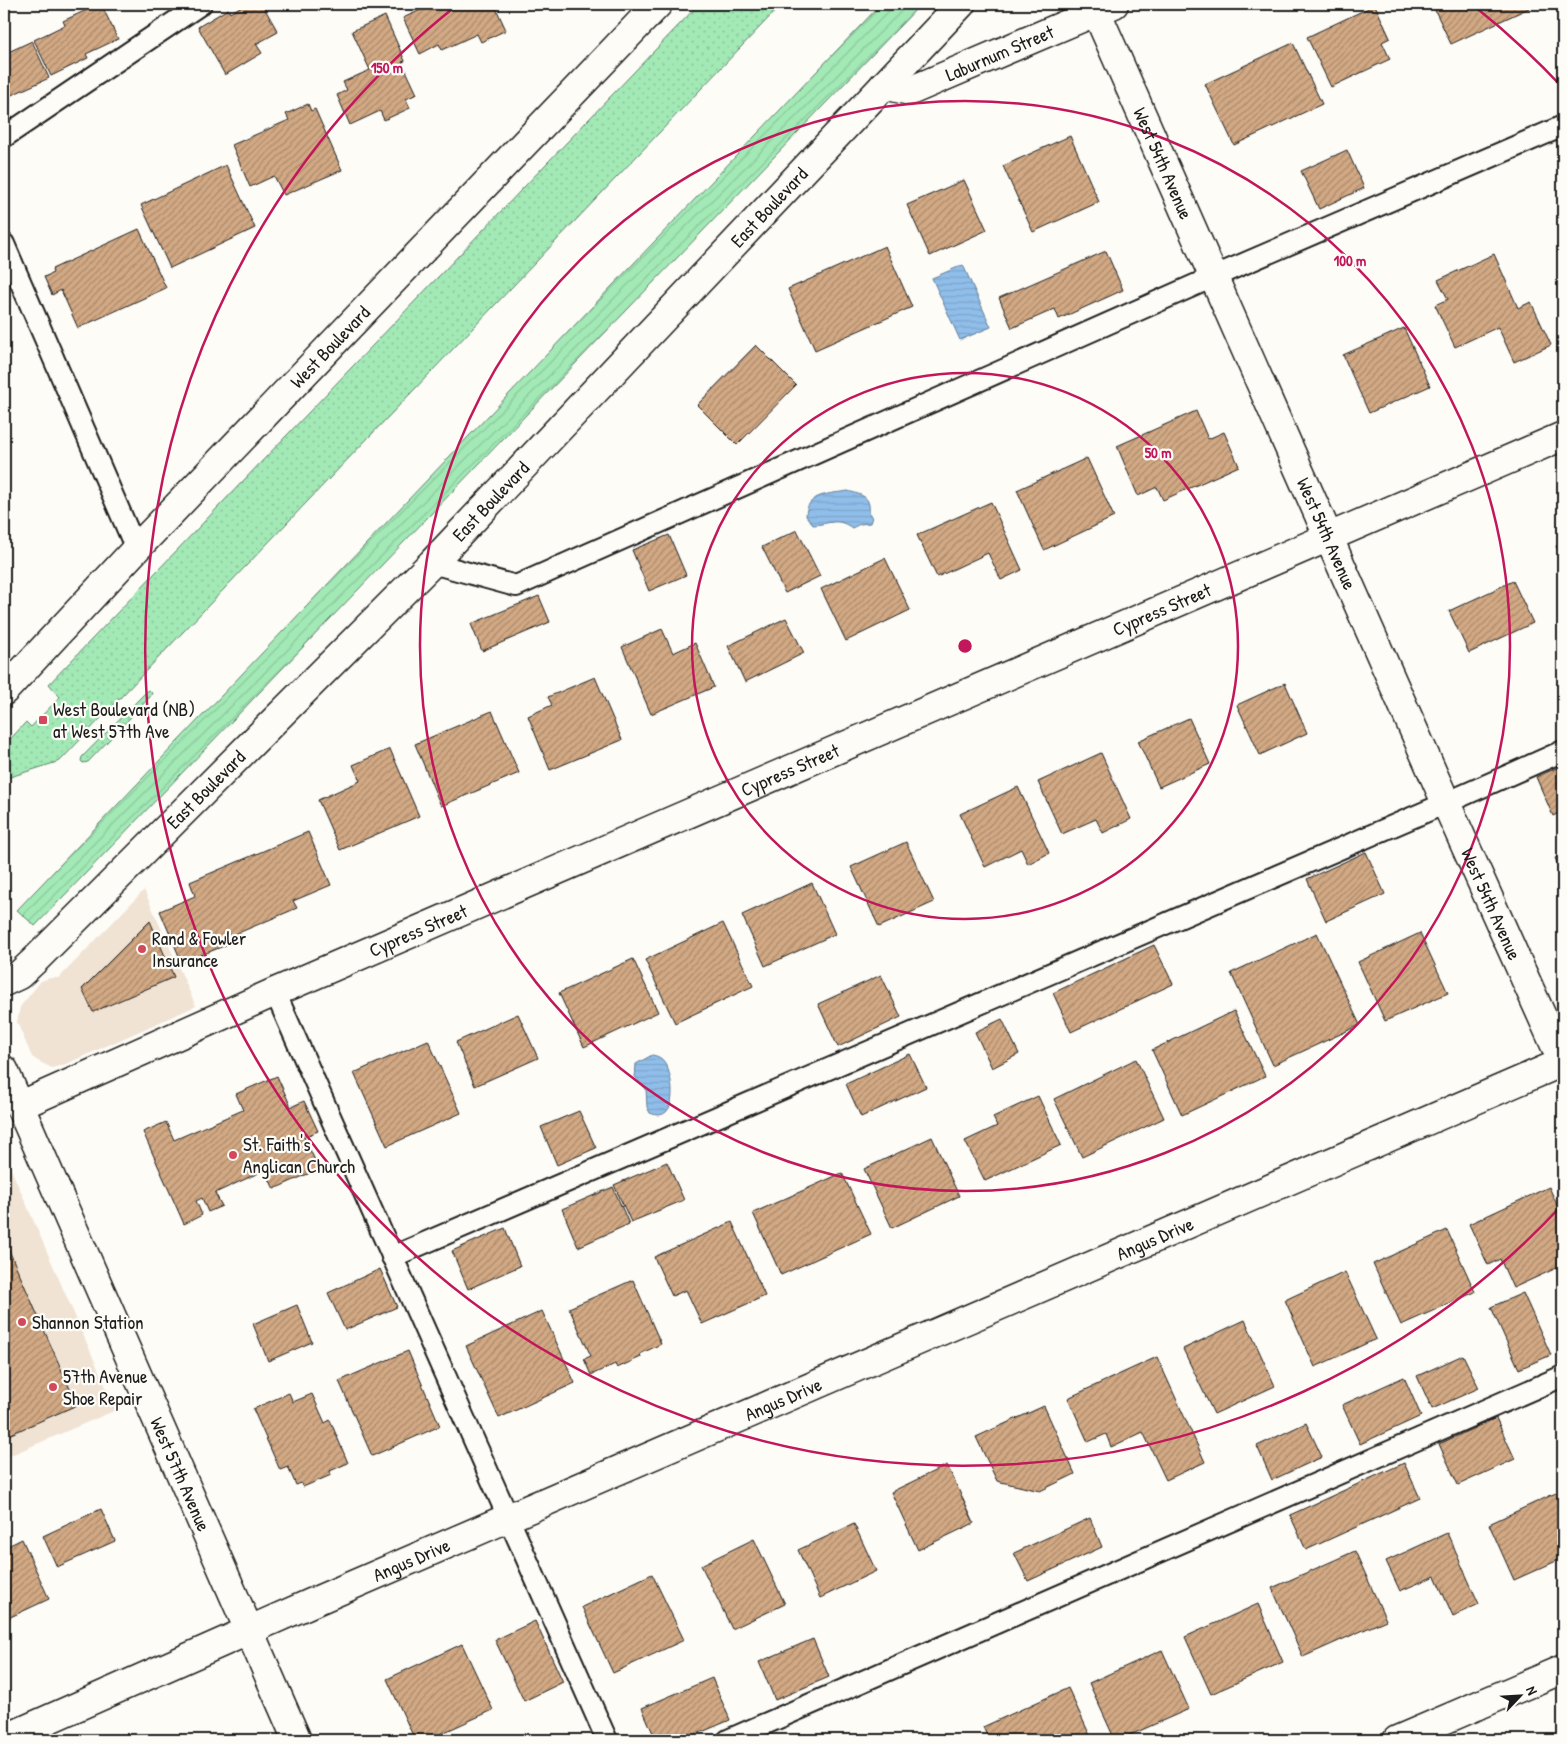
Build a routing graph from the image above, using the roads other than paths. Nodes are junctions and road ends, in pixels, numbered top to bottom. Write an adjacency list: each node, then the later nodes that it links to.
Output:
1 (201, 4): 7 (lane)
2 (658, 4): 12 (street, West Boulevard)
3 (961, 4): 5 (street, East Boulevard)
4 (1101, 6): 5 (street, Laburnum Street); 9 (street, West 54th Avenue)
5 (884, 84): 13 (street, East Boulevard)
6 (1563, 126): 9 (lane)
7 (4, 137)
8 (4, 244): 12 (lane)
9 (1213, 277): 11 (street, West 54th Avenue); 13 (lane)
10 (1563, 436): 11 (street, Cypress Street)
11 (1329, 537): 16 (street, West 54th Avenue); 18 (street, Cypress Street)
12 (136, 549): 14 (street, West Boulevard)
13 (432, 563): 17 (street, East Boulevard)
14 (4, 691)
15 (1563, 751): 16 (lane)
16 (1446, 803): 19 (street, West 54th Avenue); 22 (lane)
17 (4, 982)
18 (275, 992): 21 (street, Cypress Street); 22 (lane)
19 (1563, 1062): 24 (street, Angus Drive)
20 (4, 1070): 21 (street, West 57th Avenue)
21 (19, 1106): 25 (street, West 57th Avenue)
22 (392, 1257): 24 (lane)
23 (1563, 1376): 30 (lane)
24 (508, 1519): 25 (street, Angus Drive); 29 (lane)
25 (249, 1631): 27 (street, Angus Drive); 28 (street, West 57th Avenue)
26 (1563, 1669): 31 (street)
27 (4, 1739)
28 (297, 1740)
29 (607, 1740)
30 (728, 1740)
31 (1397, 1740)

